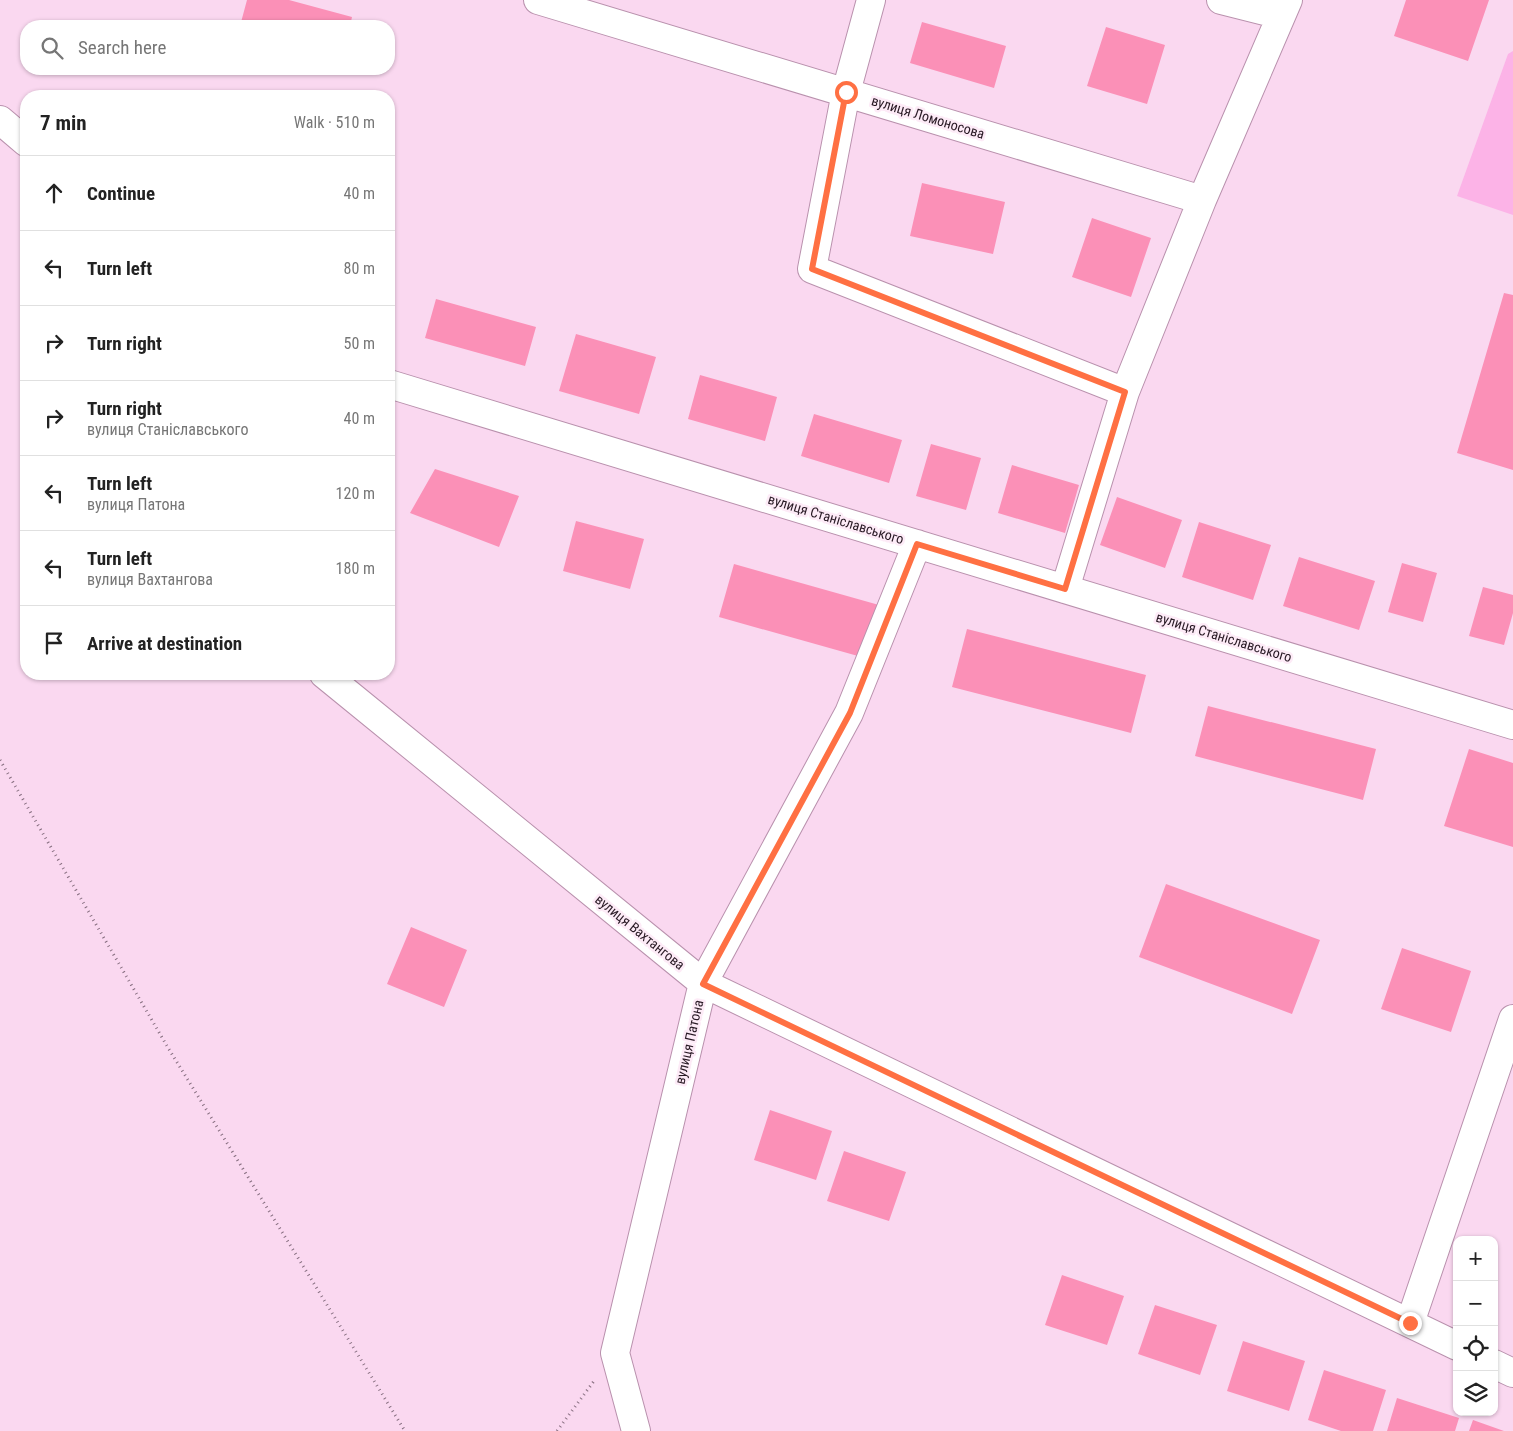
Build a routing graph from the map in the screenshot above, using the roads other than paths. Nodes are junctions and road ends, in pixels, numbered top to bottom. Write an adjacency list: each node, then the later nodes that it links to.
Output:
1 (538, 0): 5 (street, вулиця Ломоносова)
2 (871, 0): 5 (street)
3 (1221, 0): 4 (street)
4 (1284, 8): 8 (street)
5 (846, 92): 8 (street, вулиця Ломоносова); 10 (street)
6 (0, 120): 7 (street)
7 (20, 137)
8 (1202, 200): 10 (street)
9 (395, 386): 11 (street, вулиця Станіславського)
10 (1125, 392): 12 (street)
11 (917, 544): 12 (street, вулиця Станіславського); 15 (street, вулиця Патона)
12 (1065, 589): 14 (street, вулиця Станіславського)
13 (331, 680): 15 (street, вулиця Вахтангова)
14 (1513, 725)
15 (703, 984): 17 (street, вулиця Вахтангова); 21 (street, вулиця Патона)
16 (1513, 1019): 17 (street)
17 (1410, 1323): 18 (street, вулиця Вахтангова)
18 (1453, 1344)
19 (1498, 1366): 20 (street)
20 (1513, 1373)
21 (636, 1431)

